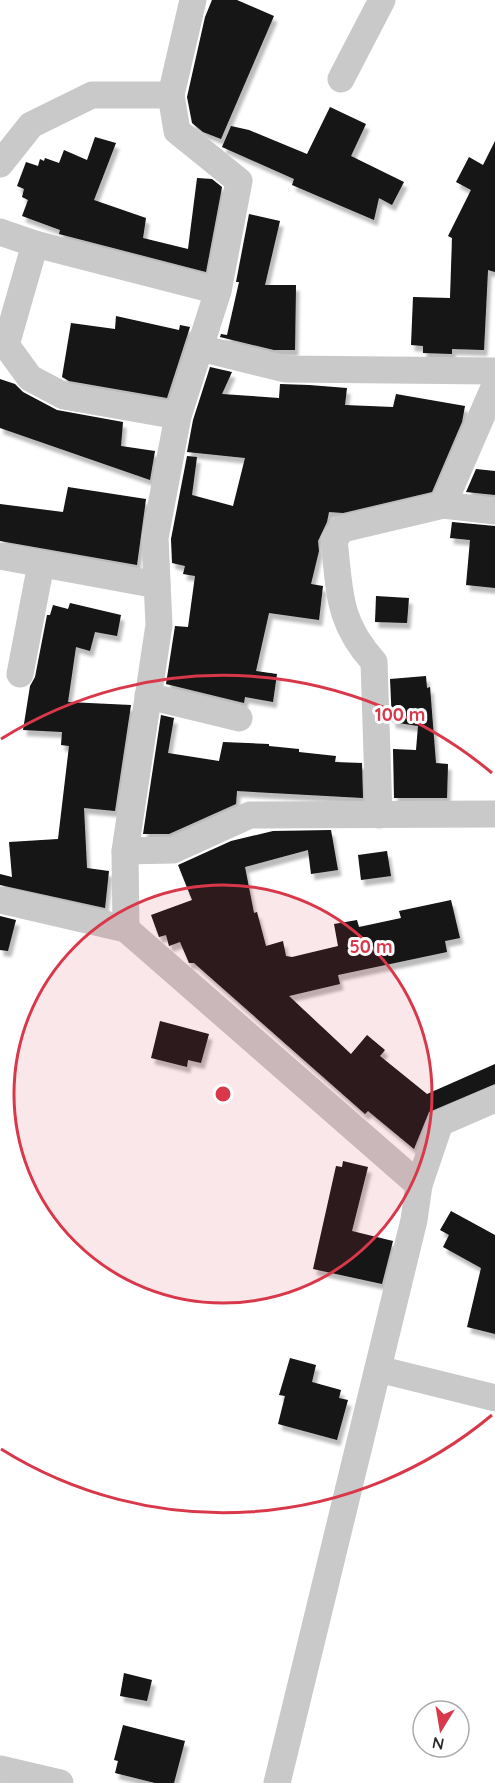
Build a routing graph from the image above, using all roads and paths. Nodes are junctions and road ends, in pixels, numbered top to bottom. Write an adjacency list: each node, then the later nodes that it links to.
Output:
1 (193, 0): 4 (street)
2 (382, 0): 3 (street)
3 (341, 79)
4 (171, 95): 5 (street); 8 (street)
5 (0, 164)
6 (0, 232): 7 (street)
7 (35, 244): 8 (street); 12 (street)
8 (218, 291): 9 (street)
9 (200, 348): 10 (street); 12 (street)
10 (495, 371)
11 (495, 385): 13 (street)
12 (178, 416): 17 (street)
13 (443, 506): 14 (street); 22 (street)
14 (495, 510)
15 (0, 556): 16 (street)
16 (41, 564): 17 (street); 18 (street)
17 (157, 585): 19 (street)
18 (20, 674)
19 (148, 696): 20 (street); 23 (street)
20 (239, 718)
21 (495, 814): 22 (street)
22 (379, 815): 23 (street)
23 (125, 851): 25 (street)
24 (0, 900): 25 (street)
25 (126, 929): 27 (street)
26 (495, 1099): 27 (street)
27 (419, 1185): 28 (street)
28 (378, 1369): 29 (street); 32 (street)
29 (495, 1398)
30 (0, 1768): 31 (street)
31 (60, 1783)
32 (277, 1783)

